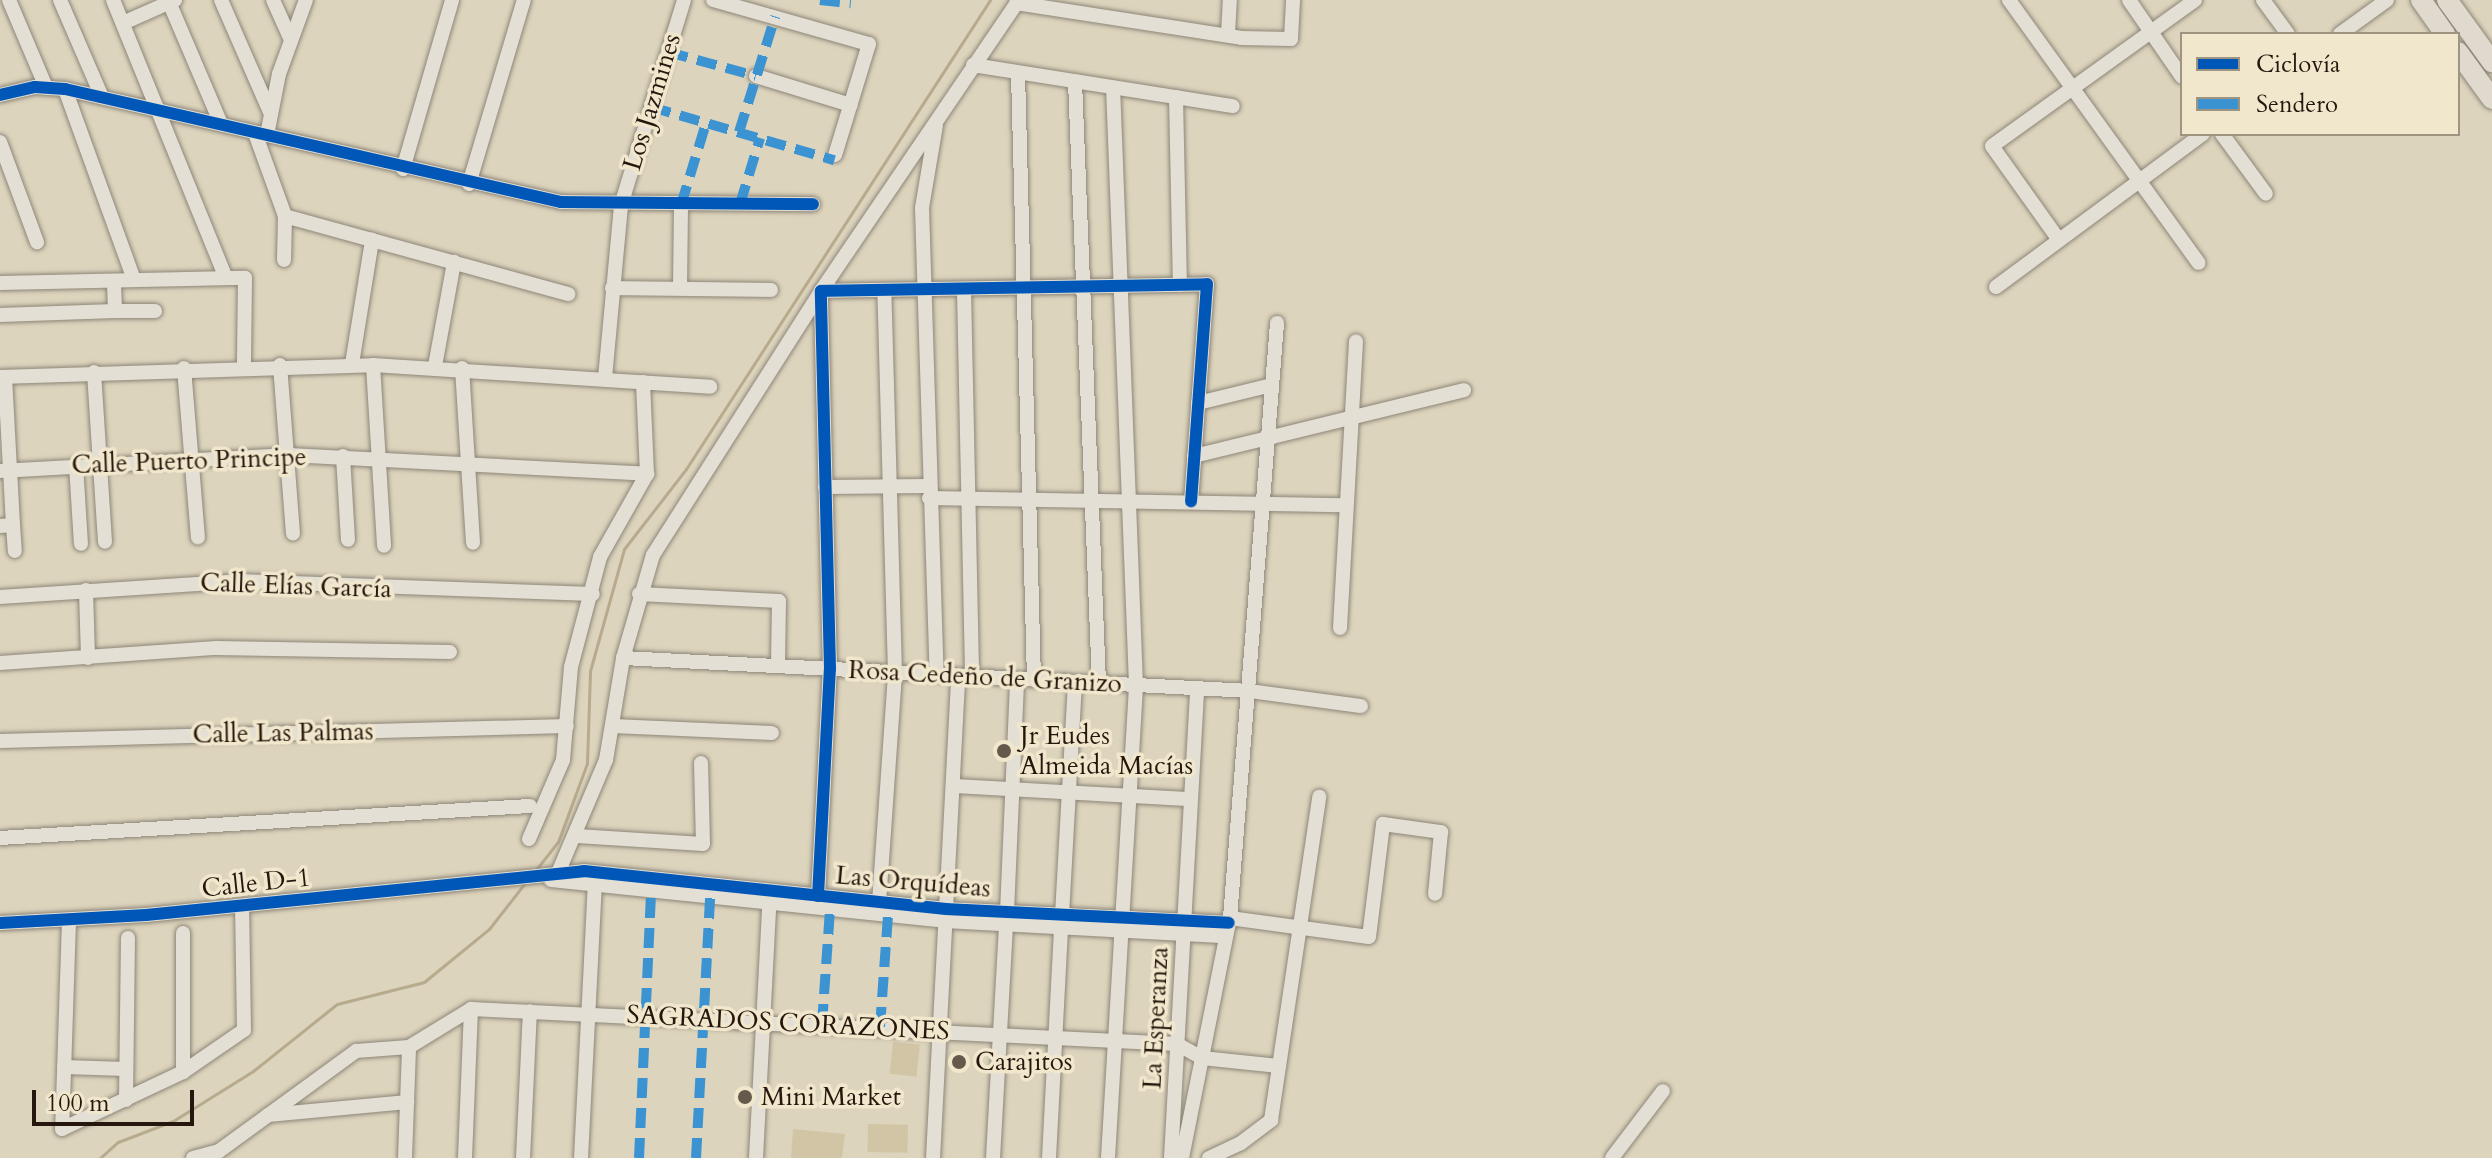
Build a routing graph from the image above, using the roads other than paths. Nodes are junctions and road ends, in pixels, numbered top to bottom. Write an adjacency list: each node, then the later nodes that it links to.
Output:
1 (60, 0): 42 (street)
2 (113, 0): 22 (street)
3 (221, 0): 47 (street)
4 (273, 0): 28 (street)
5 (306, 0): 28 (street)
6 (452, 0): 55 (street)
7 (524, 0): 57 (street)
8 (684, 0): 60 (street, Los Jazmines)
9 (713, 0): 44 (street)
10 (1230, 0): 27 (street)
11 (1293, 0): 27 (street)
12 (2009, 0): 39 (street)
13 (2129, 0): 23 (street)
14 (2195, 0): 23 (street)
15 (2263, 0): 24 (street)
16 (2387, 0): 25 (street)
17 (2421, 0): 26 (highway)
18 (2447, 0): 30 (highway)
19 (172, 1): 22 (street); 49 (street)
20 (15, 2): 36 (street)
21 (1017, 2): 27 (street); 31 (street)
22 (123, 23): 46 (street)
23 (2150, 32): 33 (street); 39 (street)
24 (2287, 32)
25 (2343, 32)
26 (2444, 32)
27 (1228, 35)
28 (291, 40): 47 (street)
29 (2460, 55): 41 (highway)
30 (2492, 62)
31 (973, 65): 32 (street); 48 (street)
32 (1018, 73): 35 (street); 79 (street)
33 (2180, 74)
34 (756, 76): 44 (street)
35 (1075, 81): 37 (street); 78 (street)
36 (46, 87): 38 (street); 40 (street)
37 (1113, 87): 43 (street); 74 (street)
38 (65, 89): 42 (street); 70 (street)
39 (2071, 89): 56 (street); 64 (street)
40 (0, 95)
41 (2491, 96)
42 (102, 97): 46 (street)
43 (1176, 97): 45 (street); 73 (street)
44 (851, 105): 54 (street)
45 (1233, 106)
46 (158, 110): 49 (street); 69 (street)
47 (270, 112): 50 (street)
48 (938, 117): 82 (street); 84 (street)
49 (221, 124): 50 (street)
50 (261, 134): 55 (street); 62 (street)
51 (2200, 136): 56 (street)
52 (2223, 136): 58 (street)
53 (0, 142): 65 (street)
54 (835, 155)
55 (403, 169): 57 (street)
56 (2138, 181): 64 (street); 68 (street)
57 (469, 184): 60 (street)
58 (2266, 194)
59 (813, 204): 61 (street)
60 (621, 205): 61 (street); 76 (street, Los Jazmines)
61 (681, 205): 77 (street)
62 (285, 216): 63 (street); 66 (street)
63 (372, 240): 67 (street); 91 (street)
64 (2059, 240): 75 (street)
65 (37, 242)
66 (284, 260)
67 (454, 262): 85 (street); 95 (street)
68 (2199, 263)
69 (226, 278): 70 (street); 94 (street)
70 (134, 280): 71 (street)
71 (114, 281): 72 (street); 86 (street)
72 (0, 283)
73 (1180, 285): 74 (street); 105 (street)
74 (1121, 286): 78 (street); 124 (street)
75 (1996, 287)
76 (612, 288): 77 (street); 100 (street, Los Jazmines)
77 (680, 288): 80 (street)
78 (1083, 288): 79 (street); 123 (street)
79 (1025, 289): 83 (street); 122 (street)
80 (771, 290)
81 (884, 290): 82 (street); 84 (street); 119 (street)
82 (924, 290): 83 (street); 120 (street)
83 (964, 290): 121 (street)
84 (821, 291): 118 (street); 139 (street)
85 (568, 294)
86 (115, 311): 87 (street); 88 (street)
87 (155, 311)
88 (0, 315)
89 (1277, 323): 102 (street)
90 (1356, 341): 106 (street)
91 (352, 364): 92 (street); 93 (street)
92 (280, 365): 94 (street); 108 (street)
93 (373, 365): 95 (street); 112 (street)
94 (244, 366): 96 (street)
95 (435, 366): 97 (street)
96 (184, 368): 98 (street); 111 (street)
97 (462, 368): 100 (street); 113 (street)
98 (94, 372): 99 (street); 114 (street)
99 (3, 377): 116 (street)
100 (605, 378): 101 (street)
101 (643, 382): 103 (street); 117 (street)
102 (1272, 385): 105 (street); 107 (street)
103 (710, 387)
104 (1464, 390): 106 (street)
105 (1198, 403): 110 (street)
106 (1351, 418): 107 (street); 127 (street)
107 (1268, 438): 110 (street); 126 (street)
108 (289, 455): 109 (street, Calle Puerto Principe); 111 (street, Calle Puerto Principe); 129 (street)
109 (343, 456): 112 (street, Calle Puerto Principe); 131 (street)
110 (1194, 456): 125 (street)
111 (191, 457): 114 (street, Calle Puerto Principe); 130 (street)
112 (379, 458): 113 (street, Calle Puerto Principe); 135 (street)
113 (467, 463): 117 (street, Calle Puerto Principe); 133 (street)
114 (100, 464): 115 (street, Calle Puerto Principe); 132 (street)
115 (76, 465): 116 (street, Calle Puerto Principe); 134 (street)
116 (5, 470): 128 (street)
117 (647, 474): 138 (street)
118 (825, 487): 119 (street); 147 (street)
119 (889, 487): 120 (street); 148 (street)
120 (928, 492): 121 (street); 149 (street)
121 (967, 498): 122 (street); 150 (street)
122 (1030, 499): 123 (street); 152 (street)
123 (1091, 499): 124 (street); 154 (street)
124 (1129, 500): 125 (street); 155 (street)
125 (1191, 501): 126 (street)
126 (1262, 503): 127 (street); 157 (street)
127 (1346, 505): 141 (street)
128 (7, 525): 136 (street)
129 (293, 534)
130 (198, 537)
131 (348, 540)
132 (105, 542)
133 (473, 543)
134 (81, 544)
135 (384, 546)
136 (15, 551)
137 (86, 590): 138 (street, Calle Elías García); 140 (street, Calle Elías García); 143 (street)
138 (593, 594): 159 (street)
139 (639, 594): 144 (street); 146 (street)
140 (0, 597)
141 (1340, 628)
142 (450, 652): 143 (street)
143 (88, 658): 145 (street)
144 (623, 658): 146 (street, Rosa Cedeño de Granizo); 160 (street)
145 (0, 663)
146 (778, 666): 147 (street, Rosa Cedeño de Granizo)
147 (830, 669): 148 (street, Rosa Cedeño de Granizo); 178 (street)
148 (895, 673): 149 (street, Rosa Cedeño de Granizo); 179 (street)
149 (937, 675): 150 (street, Rosa Cedeño de Granizo)
150 (965, 676): 151 (street, Rosa Cedeño de Granizo); 164 (street)
151 (1017, 679): 152 (street, Rosa Cedeño de Granizo); 165 (street)
152 (1034, 680): 153 (street, Rosa Cedeño de Granizo)
153 (1075, 682): 154 (street, Rosa Cedeño de Granizo); 166 (street)
154 (1099, 683): 155 (street, Rosa Cedeño de Granizo)
155 (1135, 685): 156 (street, Rosa Cedeño de Granizo); 167 (street)
156 (1197, 689): 157 (street, Rosa Cedeño de Granizo); 169 (street, La Esperanza)
157 (1250, 691): 158 (street, Rosa Cedeño de Granizo); 187 (street)
158 (1361, 706)
159 (567, 726): 162 (street, Calle Las Palmas); 173 (street)
160 (613, 726): 161 (street); 171 (street)
161 (772, 733)
162 (0, 741)
163 (701, 763): 171 (street)
164 (953, 786): 165 (street); 181 (street)
165 (1013, 789): 166 (street); 182 (street)
166 (1069, 792): 167 (street); 184 (street)
167 (1126, 795): 169 (street); 186 (street)
168 (1319, 797): 188 (street)
169 (1189, 799): 189 (street, La Esperanza)
170 (530, 806): 172 (street)
171 (577, 836): 174 (street)
172 (0, 838)
173 (529, 839)
174 (553, 875): 175 (street, Las Orquídeas); 177 (street, Las Orquídeas); 180 (street, Calle D-1)
175 (595, 883): 177 (street, Las Orquídeas); 194 (street)
176 (1435, 894): 188 (street, Las Orquídeas)
177 (770, 896): 178 (street, Las Orquídeas); 181 (street, Las Orquídeas); 195 (street)
178 (818, 896): 179 (street, Las Orquídeas)
179 (879, 903): 181 (street, Las Orquídeas)
180 (242, 906): 183 (street, Calle D-1); 206 (street)
181 (945, 915): 182 (street, Las Orquídeas); 196 (street)
182 (1006, 918): 184 (street, Las Orquídeas); 197 (street)
183 (69, 921): 185 (street, Calle D-1); 204 (street)
184 (1062, 921): 186 (street, Las Orquídeas); 198 (street)
185 (0, 923)
186 (1122, 924): 189 (street, Las Orquídeas); 199 (street)
187 (1228, 926): 188 (street, Las Orquídeas); 189 (street, Las Orquídeas); 202 (street)
188 (1301, 926): 203 (street)
189 (1183, 927): 200 (street, La Esperanza)
190 (183, 933): 206 (street)
191 (128, 938): 205 (street)
192 (471, 1009): 193 (street, SAGRADOS CORAZONES); 201 (street); 214 (street)
193 (530, 1011): 194 (street, SAGRADOS CORAZONES); 215 (street)
194 (588, 1013): 195 (street, SAGRADOS CORAZONES); 216 (street)
195 (761, 1021): 196 (street, SAGRADOS CORAZONES); 217 (street)
196 (939, 1030): 197 (street, SAGRADOS CORAZONES); 218 (street)
197 (999, 1033): 198 (street, SAGRADOS CORAZONES); 219 (street)
198 (1054, 1037): 199 (street, SAGRADOS CORAZONES); 220 (street)
199 (1115, 1041): 200 (street, SAGRADOS CORAZONES); 221 (street)
200 (1177, 1044): 202 (street); 222 (street, La Esperanza)
201 (409, 1047): 209 (street); 210 (street)
202 (1202, 1058): 203 (street); 223 (street)
203 (1279, 1066): 224 (street)
204 (64, 1067): 205 (street); 208 (street)
205 (126, 1069): 208 (street)
206 (183, 1072): 208 (street)
207 (1663, 1091): 225 (street)
208 (126, 1100)
209 (407, 1102): 210 (street); 213 (street)
210 (267, 1115): 211 (street)
211 (219, 1155): 212 (street)
212 (193, 1158)
213 (405, 1158)
214 (465, 1158)
215 (523, 1158)
216 (581, 1158)
217 (756, 1158)
218 (933, 1158)
219 (993, 1158)
220 (1049, 1158)
221 (1108, 1158)
222 (1171, 1158)
223 (1182, 1158)
224 (1209, 1158)
225 (1612, 1158)

